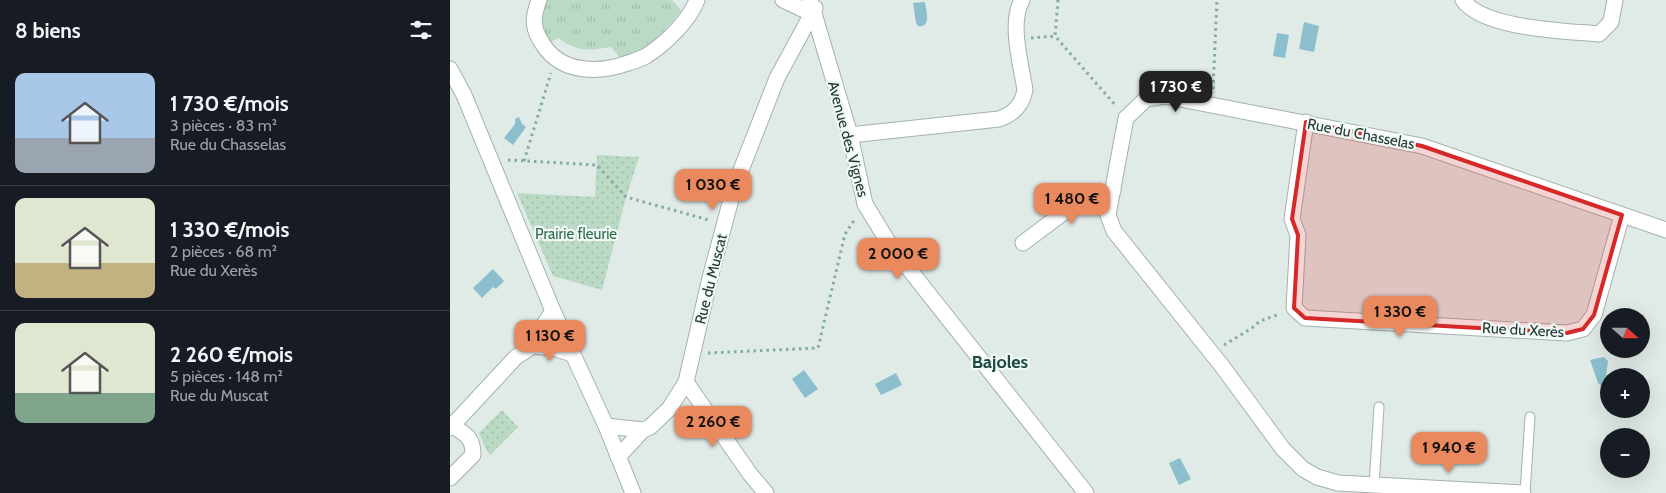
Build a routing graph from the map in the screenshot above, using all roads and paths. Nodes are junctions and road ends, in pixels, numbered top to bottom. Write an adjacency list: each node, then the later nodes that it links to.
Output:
1 (539, 0): 12 (street)
2 (696, 0): 12 (street)
3 (783, 0): 9 (street)
4 (1022, 0): 11 (street)
5 (1058, 0): 10 (path)
6 (1217, 0): 15 (path)
7 (1463, 0): 8 (street)
8 (1615, 0)
9 (814, 4): 18 (street, Avenue des Vignes); 24 (street, Rue du Muscat)
10 (1055, 36): 11 (path); 16 (path)
11 (1018, 39): 18 (street)
12 (556, 58): 19 (path)
13 (450, 68): 14 (street)
14 (457, 92): 20 (street)
15 (1212, 105): 16 (street, Rue du Chasselas); 17 (street, Rue du Chasselas)
16 (1126, 118): 21 (street)
17 (1306, 122): 23 (street, Rue du Chasselas); 27 (street)
18 (850, 135): 22 (street, Avenue des Vignes)
19 (524, 161): 20 (path); 24 (path)
20 (491, 164): 28 (street)
21 (1112, 191): 26 (street); 31 (street)
22 (865, 204): 33 (path); 46 (street, Avenue des Vignes)
23 (1622, 215): 25 (street, Rue du Chasselas); 27 (street, Rue du Xerès)
24 (725, 224): 33 (street, Rue du Muscat)
25 (1666, 230)
26 (1024, 243)
27 (1294, 308): 31 (path)
28 (553, 311): 29 (street); 30 (street)
29 (560, 328): 30 (street); 32 (street)
30 (533, 346): 32 (street); 38 (street)
31 (1211, 352): 42 (street)
32 (572, 354): 37 (street)
33 (692, 354): 34 (street, Rue du Muscat)
34 (686, 382): 39 (street, Rue du Muscat); 45 (street)
35 (1379, 407): 42 (lane)
36 (1530, 416): 47 (lane)
37 (606, 426): 39 (street); 40 (street)
38 (451, 427): 41 (street)
39 (643, 430): 40 (street, Rue du Muscat)
40 (618, 456): 44 (street)
41 (450, 478)
42 (1374, 486): 43 (street)
43 (1433, 490): 47 (street)
44 (633, 493)
45 (766, 493)
46 (1086, 493)
47 (1524, 493)

